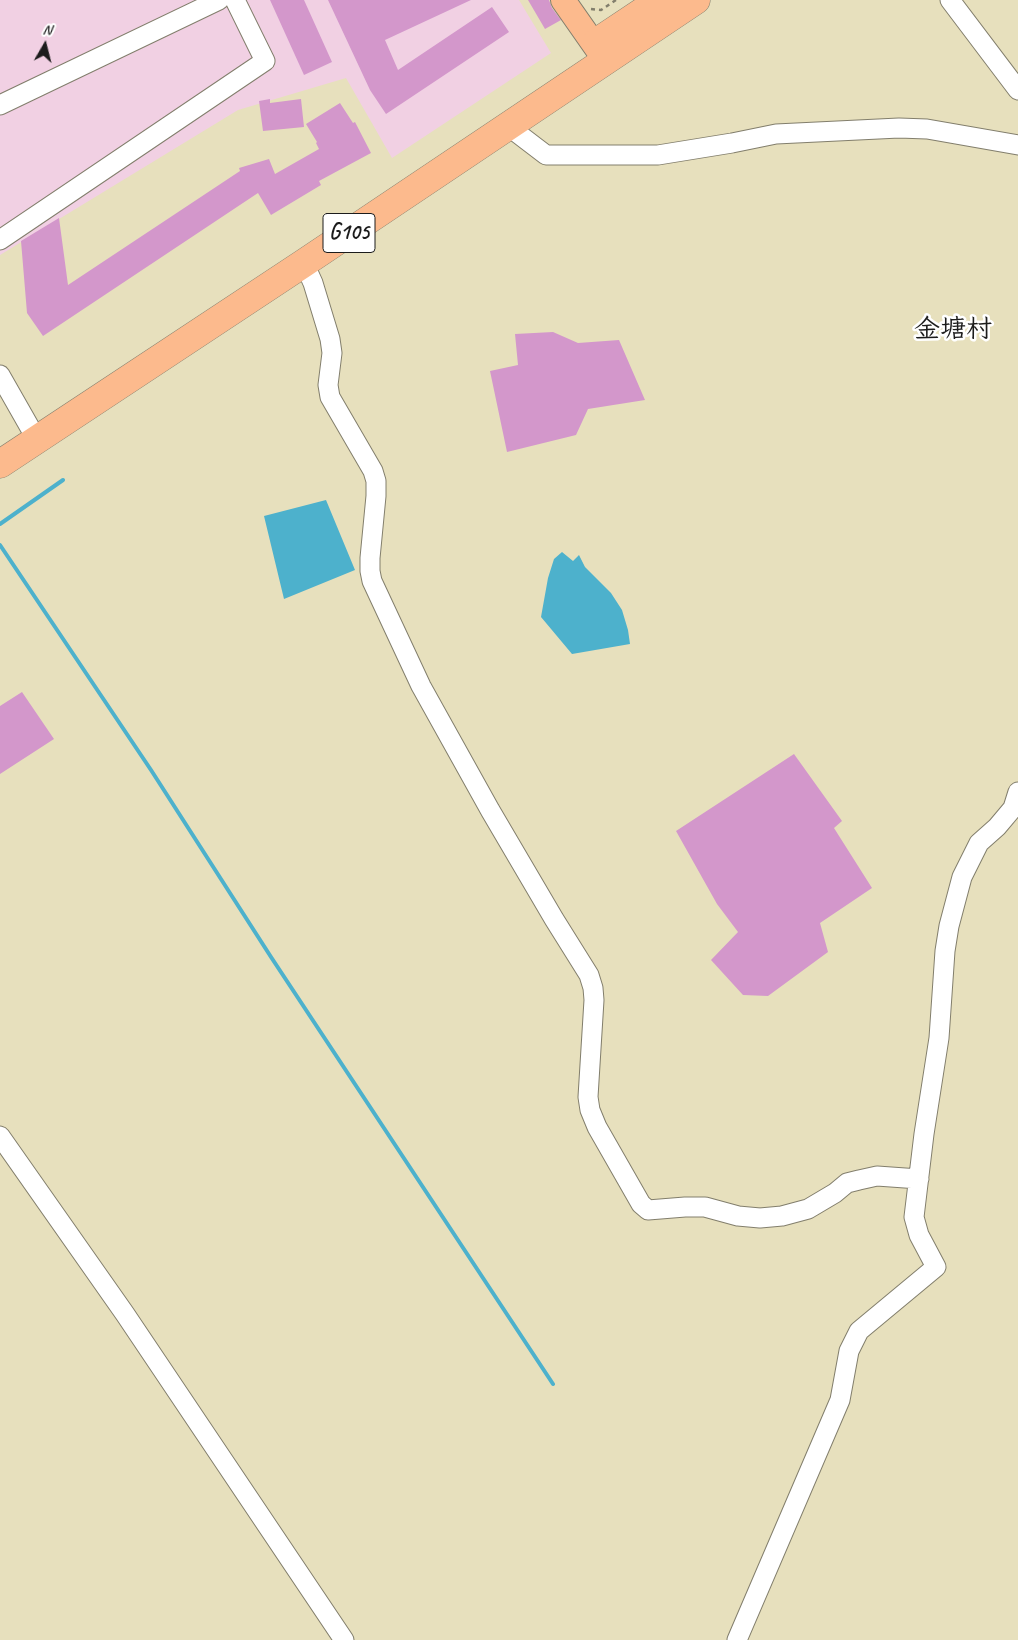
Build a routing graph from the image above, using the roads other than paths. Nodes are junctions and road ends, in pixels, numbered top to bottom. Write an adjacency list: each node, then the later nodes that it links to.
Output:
1 (219, 0): 10 (street)
2 (235, 0): 13 (street)
3 (563, 0): 8 (main road)
4 (660, 0): 8 (highway, G105)
5 (696, 0): 8 (highway, G105)
6 (950, 0): 9 (street)
7 (581, 4): 8 (main road)
8 (602, 50): 11 (highway, G105); 16 (highway, G105)
9 (1018, 90)
10 (0, 105)
11 (508, 126): 12 (street); 14 (highway, G105)
12 (1018, 145)
13 (0, 240)
14 (304, 263): 16 (highway, G105); 21 (street)
15 (0, 375): 16 (street)
16 (32, 432): 17 (highway, G105); 18 (highway, G105)
17 (0, 441)
18 (0, 464)
19 (1018, 792): 21 (street)
20 (0, 1136): 22 (street)
21 (919, 1179): 23 (street)
22 (338, 1637)
23 (737, 1640)

